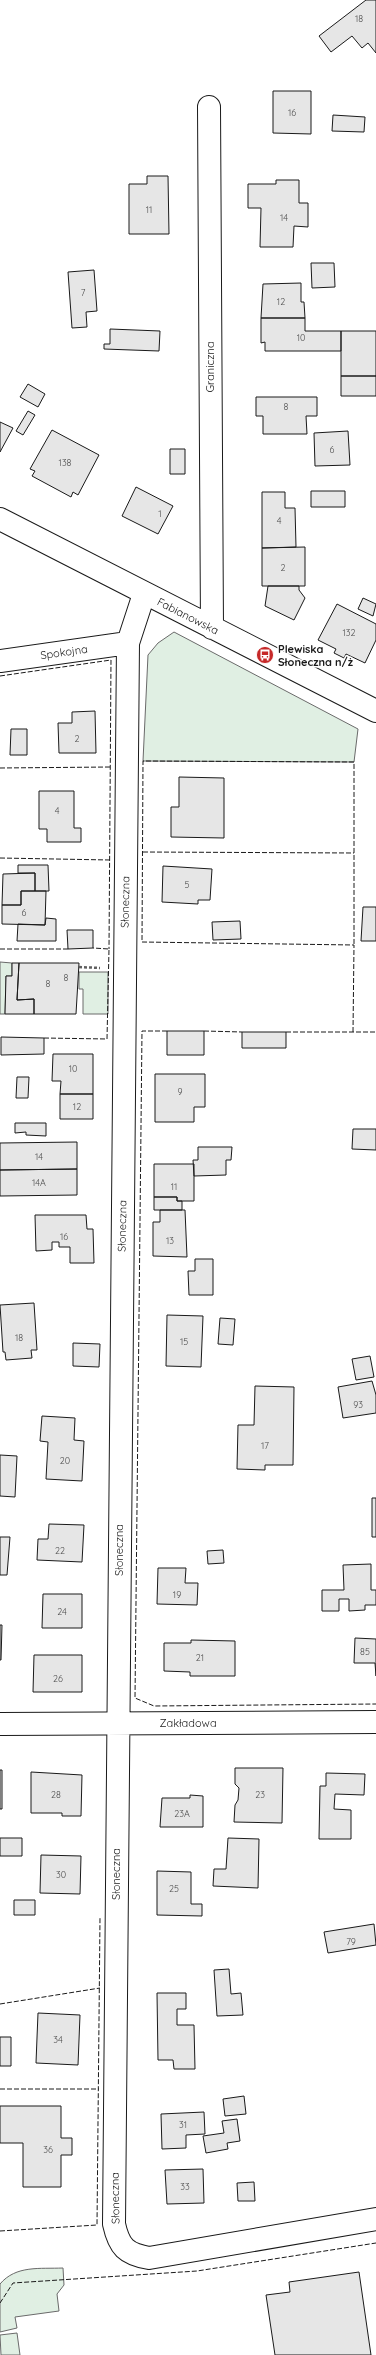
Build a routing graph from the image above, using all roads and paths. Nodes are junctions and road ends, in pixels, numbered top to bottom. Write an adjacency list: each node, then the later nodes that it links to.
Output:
1 (209, 106): 4 (street, Graniczna)
2 (0, 519): 3 (street, Fabianowska)
3 (144, 594): 4 (street, Fabianowska); 5 (street, Słoneczna)
4 (212, 628): 7 (street, Fabianowska)
5 (128, 643): 6 (street, Spokojna); 12 (street, Słoneczna)
6 (0, 661)
7 (376, 712)
8 (79, 968): 9 (path)
9 (90, 968)
10 (376, 1722): 12 (street, Zakładowa)
11 (0, 1724): 12 (street, Zakładowa)
12 (117, 1724): 13 (street, Słoneczna)
13 (376, 2219)

